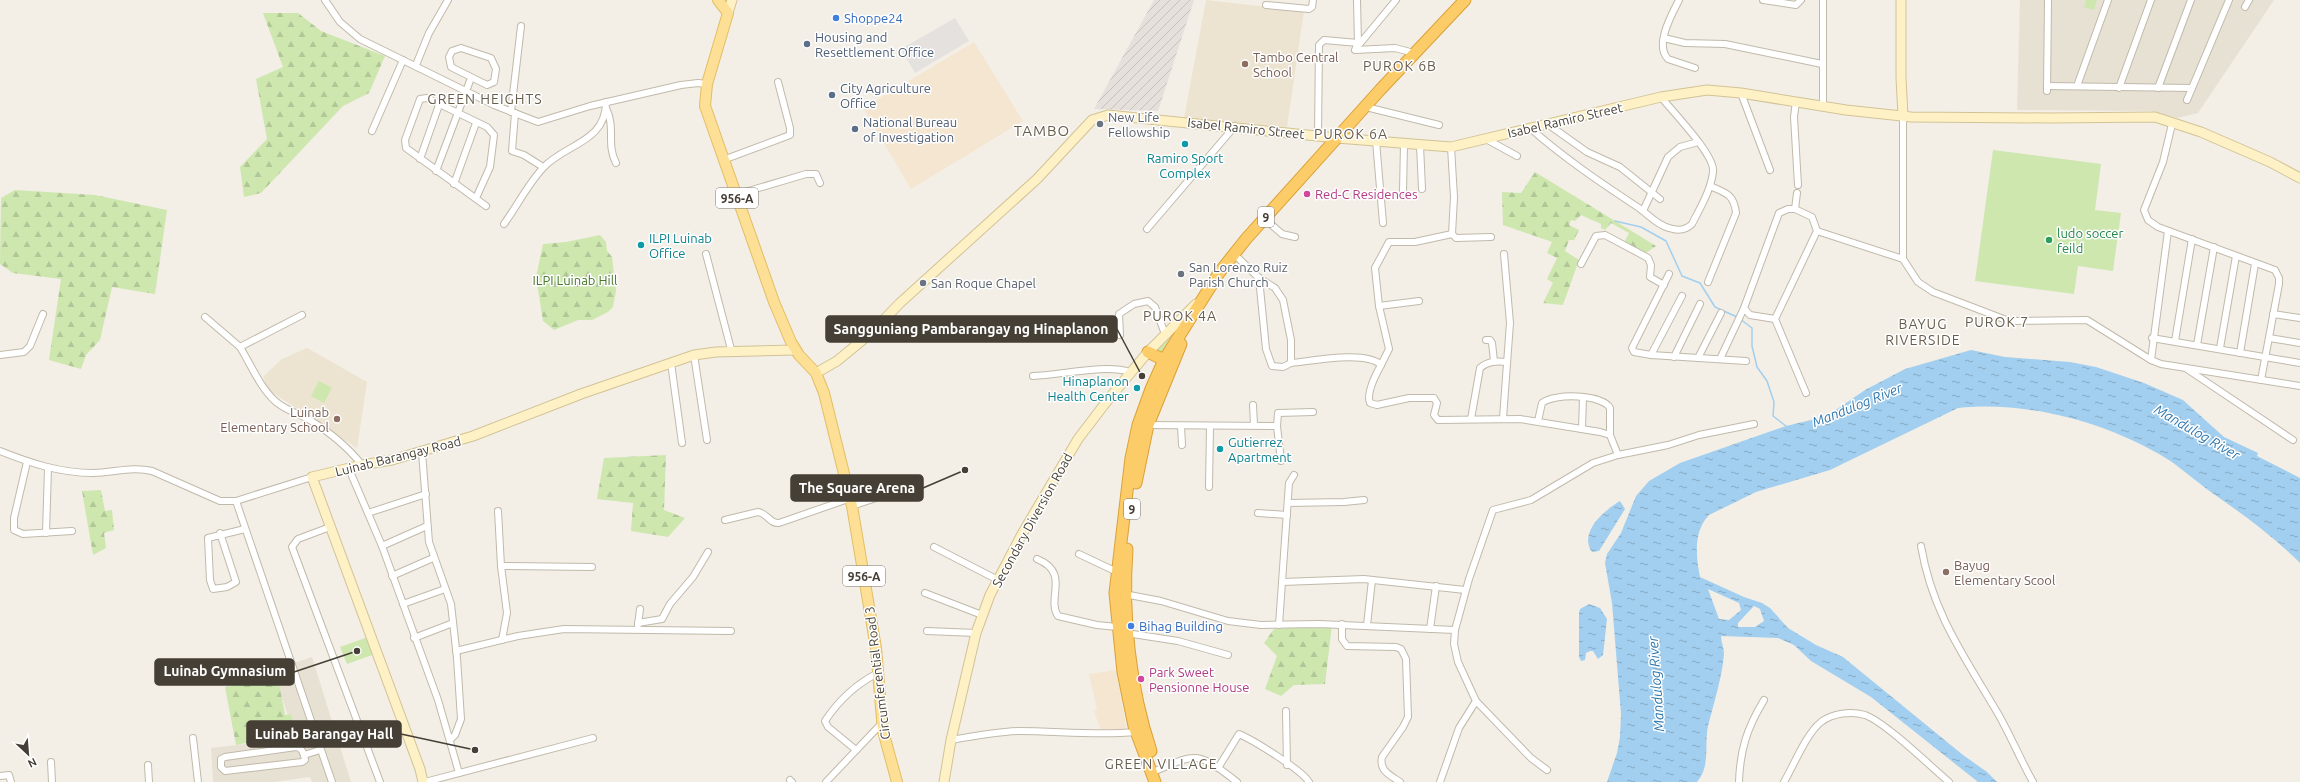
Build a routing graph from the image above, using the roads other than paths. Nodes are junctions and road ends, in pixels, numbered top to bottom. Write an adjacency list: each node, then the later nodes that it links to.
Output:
1 (325, 0): 28 (street)
2 (448, 0): 30 (street)
3 (718, 0): 22 (main road)
4 (732, 0): 22 (street)
5 (1313, 0): 20 (street)
6 (1357, 0): 25 (street)
7 (1396, 0): 26 (street)
8 (1465, 0): 27 (highway, 9)
9 (1680, 0): 24 (street)
10 (1763, 0): 11 (street)
11 (1801, 0)
12 (1823, 0): 29 (street)
13 (1901, 0): 50 (street)
14 (2048, 0): 35 (street)
15 (2108, 0): 35 (street)
16 (2151, 0): 36 (street)
17 (2191, 0): 37 (street)
18 (2229, 0): 38 (street)
19 (2249, 0): 21 (street)
20 (1266, 5)
21 (2246, 7)
22 (728, 13): 34 (main road, Circumferential Road 3 / 956-A)
23 (521, 26): 48 (street)
24 (1664, 38): 29 (street); 31 (street)
25 (1358, 43): 26 (street); 58 (street)
26 (1355, 50): 27 (street)
27 (1414, 53): 47 (highway, 9)
28 (403, 60): 30 (street); 57 (street)
29 (1822, 64): 46 (street)
30 (416, 65): 39 (street)
31 (1694, 68)
32 (472, 78): 32 (street); 39 (street)
33 (778, 82): 68 (street)
34 (707, 84): 45 (street); 68 (main road, Circumferential Road 3 / 956-A)
35 (2077, 86): 36 (street)
36 (2119, 88): 37 (street)
37 (2158, 88): 38 (street)
38 (2192, 88): 42 (street)
39 (468, 90): 48 (street); 49 (street)
40 (1741, 93): 41 (street, Isabel Ramiro Street); 43 (street, Isabel Ramiro Street); 71 (street)
41 (1661, 96): 54 (street, Isabel Ramiro Street); 62 (street)
42 (2187, 100)
43 (1796, 101): 46 (street, Isabel Ramiro Street); 77 (street)
44 (439, 105): 49 (street); 67 (street); 67 (street)
45 (606, 105): 48 (street); 69 (street); 70 (street)
46 (1823, 105): 50 (street, Isabel Ramiro Street)
47 (1366, 107): 53 (street); 59 (highway, 9)
48 (513, 113): 70 (street)
49 (459, 114): 51 (street); 72 (street)
50 (1907, 117): 52 (street, Isabel Ramiro Street); 103 (street)
51 (476, 123): 75 (street); 83 (street)
52 (2172, 124): 73 (street); 93 (street)
53 (1439, 125)
54 (1549, 125): 56 (street, Isabel Ramiro Street); 81 (street)
55 (1235, 126): 58 (street, Isabel Ramiro Street); 91 (street); 155 (street, Isabel Ramiro Street)
56 (1530, 128): 60 (street, Isabel Ramiro Street); 87 (street)
57 (372, 131)
58 (1318, 135): 59 (street, Isabel Ramiro Street)
59 (1337, 138): 61 (street, Isabel Ramiro Street); 88 (highway, 9)
60 (1486, 139): 65 (street, Isabel Ramiro Street); 66 (street)
61 (1376, 141): 63 (street, Isabel Ramiro Street); 89 (street)
62 (1698, 142): 76 (street); 81 (street)
63 (1404, 144): 64 (street, Isabel Ramiro Street); 79 (street)
64 (1420, 145): 65 (street, Isabel Ramiro Street); 78 (street)
65 (1451, 147): 94 (street)
66 (1517, 156)
67 (420, 160): 72 (street)
68 (723, 160): 82 (main road, Circumferential Road 3 / 956-A)
69 (616, 163)
70 (543, 167): 90 (street)
71 (1770, 170)
72 (436, 171): 75 (street)
73 (2300, 178)
74 (820, 183): 82 (street)
75 (454, 184): 83 (street)
76 (1710, 186): 87 (street); 108 (street)
77 (1798, 186)
78 (1422, 189)
79 (1403, 191)
80 (1797, 192): 86 (street)
81 (1653, 194): 84 (street); 87 (street)
82 (735, 195): 133 (main road, Circumferential Road 3 / 956-A)
83 (476, 198): 85 (street)
84 (1660, 199)
85 (486, 206)
86 (1795, 209): 92 (street); 115 (street)
87 (1643, 211)
88 (1265, 219): 95 (street); 100 (highway, 9)
89 (1383, 223)
90 (504, 224)
91 (1147, 229)
92 (1817, 231): 103 (street); 122 (street)
93 (2168, 231): 97 (street); 125 (street)
94 (1452, 234): 96 (street); 114 (street)
95 (1295, 237)
96 (1491, 237)
97 (2192, 239): 98 (street); 128 (street)
98 (2214, 247): 102 (street); 130 (street)
99 (706, 254): 135 (street)
100 (1234, 254): 107 (street); 111 (highway, 9)
101 (1504, 254): 149 (street)
102 (2236, 256): 105 (street); 132 (street)
103 (1903, 259): 145 (street)
104 (1581, 264): 109 (street)
105 (2255, 264): 118 (street); 136 (street)
106 (1669, 274): 109 (street)
107 (1259, 278): 150 (street); 150 (street)
108 (1708, 282)
109 (1664, 285): 139 (street)
110 (1682, 296): 139 (street)
111 (1201, 299): 123 (street, Secondary Diversion Road); 144 (highway, 9); 167 (highway, 9)
112 (1418, 301): 114 (street)
113 (1700, 304): 140 (street)
114 (1379, 306): 152 (street)
115 (1744, 308): 122 (street); 143 (street)
116 (1721, 313): 142 (street)
117 (43, 314): 137 (street)
118 (2273, 314): 121 (street); 126 (street)
119 (302, 316): 131 (street)
120 (205, 317): 131 (street)
121 (2300, 318)
122 (1774, 319): 159 (street)
123 (1165, 334): 124 (street); 134 (street, Secondary Diversion Road)
124 (1120, 335)
125 (2152, 338): 128 (street); 145 (street)
126 (2269, 338): 129 (street); 141 (street)
127 (1486, 340): 146 (street)
128 (2175, 341): 130 (street)
129 (2300, 343)
130 (2197, 345): 132 (street)
131 (240, 347): 183 (street)
132 (2220, 348): 136 (street)
133 (796, 350): 135 (street, Luinab Barangay Road); 155 (main road, Circumferential Road 3 / 956-A)
134 (1148, 352): 144 (highway); 154 (street, Secondary Diversion Road)
135 (732, 353): 138 (street, Luinab Barangay Road)
136 (2240, 353): 141 (street)
137 (0, 355)
138 (694, 355): 148 (street, Luinab Barangay Road); 174 (street)
139 (1651, 355): 140 (street)
140 (1674, 357): 142 (street)
141 (2265, 357): 151 (street); 157 (street)
142 (1698, 358): 143 (street)
143 (1720, 359): 147 (street)
144 (1164, 360): 167 (highway, 9)
145 (2151, 360): 153 (street)
146 (1494, 361): 149 (street); 164 (street)
147 (1746, 361)
148 (671, 362): 176 (street); 179 (street, Luinab Barangay Road)
149 (1507, 362): 163 (street)
150 (1291, 363): 152 (street)
151 (2300, 363)
152 (1382, 365): 164 (street)
153 (2186, 368): 157 (street); 175 (street)
154 (1130, 372): 156 (street); 217 (street, Secondary Diversion Road)
155 (816, 373): 193 (main road, Circumferential Road 3 / 956-A)
156 (1033, 376)
157 (2261, 380): 158 (street)
158 (2300, 386)
159 (1806, 393)
160 (1583, 398): 165 (street); 172 (street); 173 (street)
161 (1253, 405): 168 (street)
162 (1313, 412): 171 (street)
163 (1503, 418): 164 (street); 165 (street)
164 (1471, 419)
165 (1538, 421): 172 (street)
166 (1754, 424): 180 (street)
167 (1143, 425): 169 (street); 215 (highway, 9); 224 (highway, 9)
168 (1254, 425): 170 (street); 171 (street)
169 (1181, 426): 170 (street); 177 (street)
170 (1210, 426): 188 (street)
171 (1277, 426): 181 (street)
172 (1582, 429): 173 (street)
173 (1610, 435): 180 (street)
174 (708, 440)
175 (2293, 440)
176 (682, 443)
177 (1182, 445)
178 (0, 451): 182 (street, Luinab Barangay Road)
179 (422, 452): 183 (street, Luinab Barangay Road); 190 (street)
180 (1618, 455): 222 (street)
181 (1281, 461)
182 (27, 462): 184 (street, Luinab Barangay Road); 204 (street)
183 (362, 465): 185 (street, Luinab Barangay Road)
184 (48, 468): 192 (street, Luinab Barangay Road); 204 (street)
185 (349, 469): 187 (street, Luinab Barangay Road); 196 (street)
186 (1294, 475): 194 (street)
187 (312, 477): 192 (street, Luinab Barangay Road); 201 (street)
188 (1209, 487)
189 (891, 493): 193 (street)
190 (426, 494): 196 (street); 200 (street)
191 (1364, 500): 194 (street)
192 (236, 501): 202 (street)
193 (851, 502): 199 (street); 243 (main road, Circumferential Road 3 / 956-A)
194 (1288, 502): 198 (street)
195 (498, 511): 213 (street)
196 (368, 513): 206 (street)
197 (1258, 513): 198 (street)
198 (1287, 514): 219 (street)
199 (725, 520)
200 (427, 526): 206 (street); 211 (street)
201 (330, 527): 269 (street); 270 (street)
202 (245, 529): 205 (street); 253 (street)
203 (72, 531): 204 (street)
204 (46, 533)
205 (220, 533): 205 (street)
206 (382, 546): 216 (street)
207 (1921, 546): 282 (street)
208 (934, 547): 217 (street)
209 (708, 552): 230 (street)
210 (1079, 554): 215 (street)
211 (433, 558): 216 (street); 221 (street)
212 (1037, 559): 237 (street)
213 (501, 566): 214 (street); 240 (street)
214 (592, 567)
215 (1117, 572): 224 (highway, 9)
216 (392, 576): 225 (street)
217 (998, 580): 227 (street, Secondary Diversion Road)
218 (1372, 580): 219 (street); 220 (street); 232 (street)
219 (1282, 582): 231 (street)
220 (1436, 586): 222 (street); 233 (street)
221 (445, 589): 225 (street); 228 (street)
222 (1465, 590): 234 (street)
223 (925, 593): 227 (street)
224 (1120, 594): 231 (street); 237 (highway, 9)
225 (403, 604): 239 (street)
226 (640, 609): 230 (street)
227 (982, 616): 238 (street, Secondary Diversion Road)
228 (453, 623): 239 (street); 241 (street)
229 (1342, 624): 231 (street); 232 (street); 277 (street)
230 (638, 626): 235 (street); 240 (street)
231 (1279, 626)
232 (1367, 626): 233 (street)
233 (1430, 629): 234 (street)
234 (1455, 630): 245 (street)
235 (730, 631)
236 (927, 631): 238 (street)
237 (1121, 631): 242 (street); 248 (highway, 9); 262 (highway, 9)
238 (976, 633): 252 (street, Secondary Diversion Road)
239 (414, 638): 251 (street)
240 (502, 640): 241 (street)
241 (456, 652): 251 (street)
242 (1228, 655)
243 (878, 673): 247 (main road, Circumferential Road 3 / 956-A); 254 (street)
244 (1764, 700): 279 (street)
245 (1476, 701): 260 (street); 278 (street)
246 (1286, 711): 258 (street)
247 (882, 723): 254 (street); 272 (main road, Circumferential Road 3 / 956-A)
248 (1136, 732): 252 (street); 262 (highway, 9)
249 (193, 738): 267 (street)
250 (593, 738): 261 (street)
251 (450, 739): 261 (street)
252 (951, 740): 273 (street, Secondary Diversion Road)
253 (320, 750): 255 (street); 268 (street)
254 (856, 750): 271 (street)
255 (304, 755): 255 (street)
256 (51, 762): 265 (street)
257 (148, 765): 266 (street)
258 (1287, 765): 259 (street); 276 (street)
259 (1218, 768): 262 (street); 275 (street)
260 (1547, 770)
261 (459, 773): 270 (street)
262 (1154, 775): 274 (highway, 9)
263 (0, 776): 264 (street)
264 (11, 782)
265 (52, 782)
266 (149, 782)
267 (198, 782)
268 (332, 782)
269 (380, 782)
270 (424, 782)
271 (826, 782)
272 (897, 782)
273 (944, 782)
274 (1162, 782)
275 (1237, 782)
276 (1309, 782)
277 (1400, 782)
278 (1440, 782)
279 (1740, 782)
280 (1784, 782): 281 (street)
281 (1948, 782)
282 (2033, 782)

